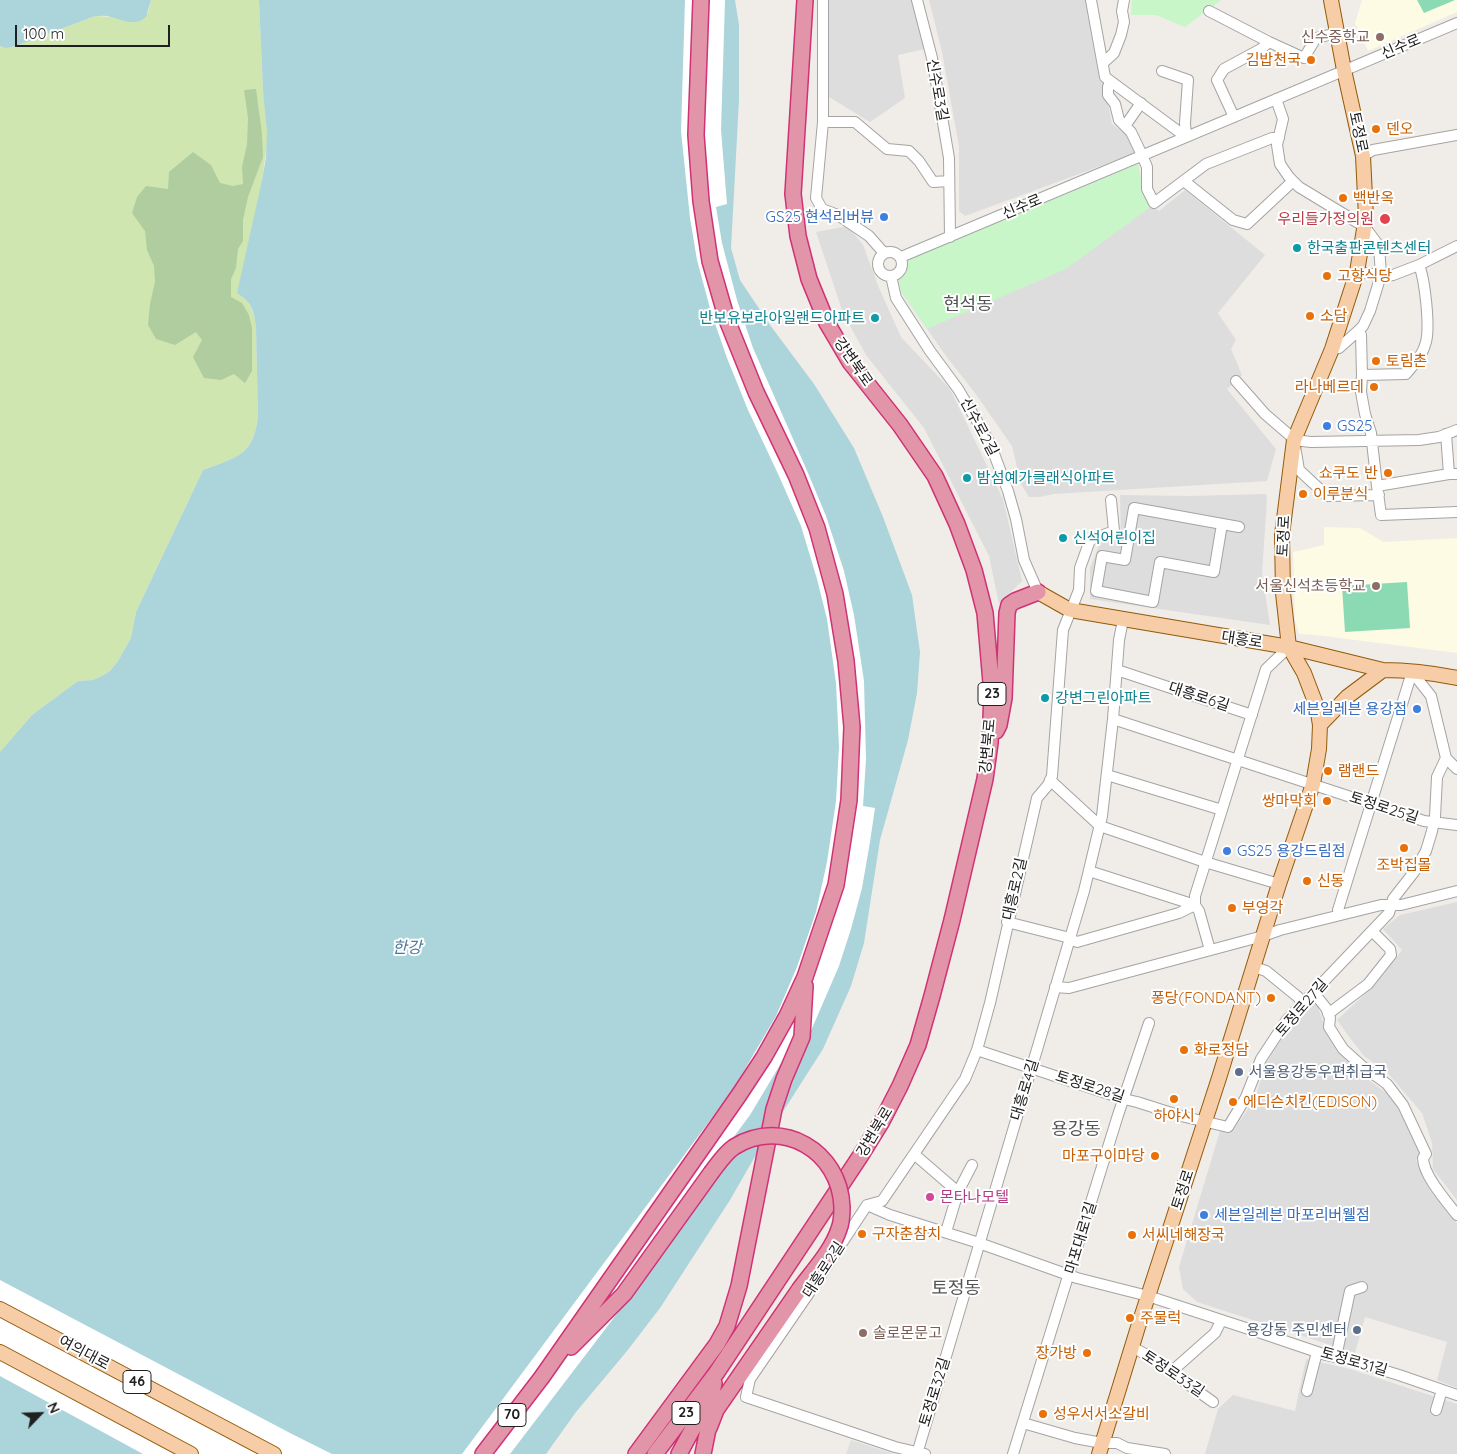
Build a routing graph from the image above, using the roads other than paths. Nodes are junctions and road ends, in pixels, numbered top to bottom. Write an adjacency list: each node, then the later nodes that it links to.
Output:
1 (701, 0): 88 (highway)
2 (805, 0): 63 (highway, 강변북로 / 23)
3 (823, 0): 19 (street)
4 (917, 0): 26 (street, 신수로3길)
5 (1091, 0): 12 (street)
6 (1124, 0): 12 (street)
7 (1331, 0): 10 (main road, 토정로)
8 (1209, 11): 11 (street)
9 (1457, 23): 13 (street, 신수로)
10 (1337, 32): 11 (street); 13 (main road, 토정로)
11 (1269, 42): 18 (street)
12 (1102, 63): 15 (street)
13 (1344, 70): 16 (street, 신수로); 25 (main road, 토정로)
14 (1162, 71): 22 (street)
15 (1110, 81): 17 (street); 20 (street)
16 (1276, 99): 18 (street, 신수로); 23 (street)
17 (1141, 103): 20 (street); 22 (street)
18 (1234, 117): 22 (street, 신수로)
19 (823, 122): 26 (street); 32 (street)
20 (1125, 126): 24 (street)
21 (1457, 135): 25 (street)
22 (1186, 137): 24 (street, 신수로)
23 (1279, 138): 27 (street); 28 (street)
24 (1142, 155): 27 (street); 30 (street, 신수로)
25 (1363, 156): 29 (main road, 토정로)
26 (949, 180): 30 (street, 신수로3길)
27 (1184, 181): 28 (street)
28 (1293, 181): 29 (street)
29 (1364, 227): 35 (main road, 토정로); 37 (street)
30 (950, 237): 33 (street, 신수로)
31 (1457, 246): 34 (street)
32 (884, 253): 33 (street); 36 (street)
33 (900, 257): 36 (street)
34 (1419, 265): 37 (street); 40 (street)
35 (1356, 272): 37 (street); 39 (main road, 토정로)
36 (891, 276): 52 (street, 신수로2길)
37 (1380, 276): 38 (street)
38 (1358, 331): 39 (street); 40 (street)
39 (1332, 349): 44 (main road, 토정로)
40 (1362, 375): 45 (street)
41 (1236, 381): 44 (street)
42 (1457, 430): 43 (street)
43 (1446, 434): 45 (street); 46 (street)
44 (1294, 440): 45 (street); 47 (street); 55 (main road, 토정로)
45 (1371, 441): 47 (street)
46 (1453, 474): 47 (street)
47 (1378, 490): 49 (street)
48 (1111, 500): 53 (street)
49 (1457, 512)
50 (1222, 524): 50 (street); 51 (street)
51 (1239, 528)
52 (1038, 592): 53 (main road, 대흥로); 63 (highway)
53 (1072, 610): 54 (main road, 대흥로); 68 (street, 대흥로2길)
54 (1123, 620): 55 (main road, 대흥로); 56 (street, 대흥로4길)
55 (1290, 647): 57 (main road, 대흥로); 60 (street); 62 (main road, 토정로)
56 (1117, 670): 60 (street, 대흥로6길); 61 (street, 대흥로4길)
57 (1383, 670): 58 (main road, 대흥로); 62 (main road)
58 (1412, 672): 59 (main road, 대흥로); 64 (street); 70 (street)
59 (1457, 678)
60 (1252, 715): 65 (street)
61 (1113, 719): 65 (street); 67 (street, 대흥로4길)
62 (1320, 725): 69 (main road, 토정로)
63 (990, 743): 114 (highway, 강변북로 / 23)
64 (1446, 758): 66 (street); 72 (street, 토정로27길)
65 (1238, 760): 69 (street); 71 (street)
66 (1457, 769)
67 (1107, 776): 71 (street); 74 (street, 대흥로4길)
68 (1050, 780): 74 (street); 82 (street, 대흥로2길)
69 (1313, 784): 70 (street, 토정로25길); 77 (main road, 토정로)
70 (1372, 803): 72 (street, 토정로25길); 81 (street)
71 (1222, 810): 75 (street)
72 (1434, 822): 73 (street, 토정로25길); 80 (street, 토정로27길)
73 (1457, 825)
74 (1100, 826): 75 (street); 76 (street, 대흥로4길)
75 (1205, 862): 77 (street); 79 (street)
76 (1089, 870): 79 (street); 85 (street, 대흥로4길)
77 (1279, 884): 84 (main road, 토정로)
78 (1457, 891): 80 (street)
79 (1196, 904): 85 (street); 86 (street)
80 (1391, 905): 81 (street); 83 (street, 토정로27길)
81 (1339, 915): 84 (street)
82 (1008, 922): 85 (street); 94 (street, 대흥로2길)
83 (1372, 931): 90 (street, 토정로27길); 92 (street)
84 (1263, 936): 86 (street); 87 (main road, 토정로)
85 (1070, 938): 89 (street, 대흥로4길)
86 (1210, 950): 89 (street)
87 (1254, 967): 91 (street); 97 (main road, 토정로)
88 (805, 977): 116 (highway); 131 (highway)
89 (1055, 987): 95 (street, 대흥로4길)
90 (1314, 993): 91 (street, 토정로27길); 92 (street)
91 (1303, 1004): 97 (street, 토정로27길)
92 (1328, 1014): 102 (street)
93 (1150, 1023): 96 (street, 마포대로1길)
94 (977, 1050): 95 (street, 토정로28길); 98 (street, 대흥로2길)
95 (1031, 1068): 96 (street, 토정로28길); 104 (street, 대흥로4길)
96 (1124, 1100): 97 (street, 토정로28길); 105 (street, 마포대로1길)
97 (1205, 1121): 107 (main road, 토정로)
98 (914, 1154): 100 (street); 101 (street, 대흥로2길)
99 (972, 1165): 100 (street)
100 (958, 1192): 103 (street)
101 (867, 1205): 103 (street); 127 (street, 대흥로2길)
102 (1457, 1215)
103 (946, 1232): 104 (street)
104 (980, 1243): 105 (street); 127 (street, 토정로32길)
105 (1069, 1275): 107 (street); 123 (street, 마포대로1길)
106 (1362, 1287): 113 (street)
107 (1148, 1296): 109 (street, 토정로31길); 110 (main road, 토정로)
108 (0, 1309): 129 (main road, 여의대로 / 46)
109 (1221, 1321): 112 (street, 토정로31길); 115 (street)
110 (1132, 1347): 115 (street, 토정로33길); 125 (main road, 토정로)
111 (0, 1352): 128 (main road, 46)
112 (1316, 1352): 113 (street, 토정로31길); 118 (street)
113 (1336, 1357): 117 (street, 토정로31길)
114 (716, 1372): 119 (highway); 132 (highway, 강변북로 / 23)
115 (1171, 1372): 121 (street, 토정로33길)
116 (542, 1377): 124 (highway, bridge); 130 (highway, 70)
117 (1442, 1390): 120 (street, 토정로31길); 122 (street)
118 (1307, 1391)
119 (712, 1393): 124 (highway); 133 (highway)
120 (1457, 1396)
121 (1213, 1402)
122 (1436, 1410)
123 (1023, 1423): 125 (street); 135 (street, 마포대로1길)
124 (709, 1428): 134 (highway)
125 (1100, 1449): 126 (street)
126 (1127, 1451): 136 (street)
127 (920, 1453)
128 (191, 1454)
129 (274, 1454)
130 (483, 1454)
131 (636, 1454)
132 (654, 1454)
133 (679, 1454)
134 (703, 1454)
135 (1013, 1454)
136 (1165, 1454)

